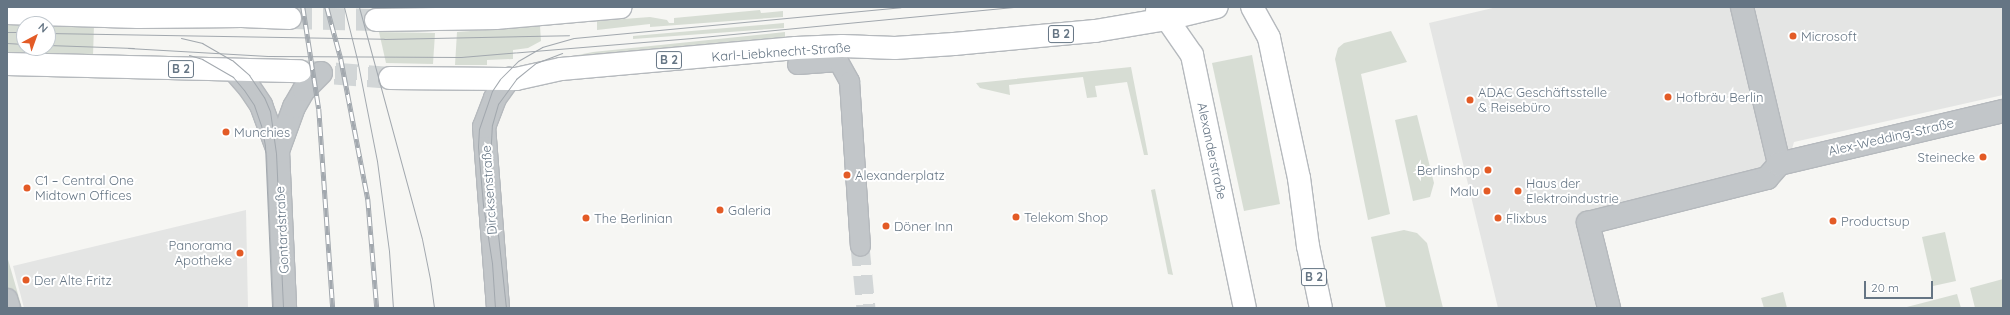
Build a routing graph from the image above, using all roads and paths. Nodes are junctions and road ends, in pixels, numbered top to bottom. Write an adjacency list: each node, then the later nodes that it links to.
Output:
1 (622, 7): 7 (main road)
2 (1217, 7): 6 (main road, Karl-Liebknecht-Straße)
3 (1252, 7): 24 (main road, B 2)
4 (1742, 7): 17 (street)
5 (7, 13): 8 (main road)
6 (1160, 13): 14 (main road, Karl-Liebknecht-Straße / B 2); 23 (main road, Alexanderstraße)
7 (388, 15)
8 (290, 18)
9 (7, 64): 11 (main road, B 2)
10 (797, 64): 18 (street)
11 (234, 70): 12 (main road, B 2); 16 (street, Gontardstraße)
12 (311, 72): 16 (street, Gontardstraße)
13 (390, 78): 14 (main road, Karl-Liebknecht-Straße / B 2)
14 (509, 79): 22 (street, Dircksenstraße)
15 (2003, 111): 17 (street, Alex-Wedding-Straße)
16 (278, 151): 21 (street, Gontardstraße)
17 (1779, 164): 25 (street)
18 (860, 246)
19 (7, 298): 20 (street)
20 (10, 308)
21 (285, 308)
22 (498, 308)
23 (1245, 308)
24 (1321, 308)
25 (1610, 308)

